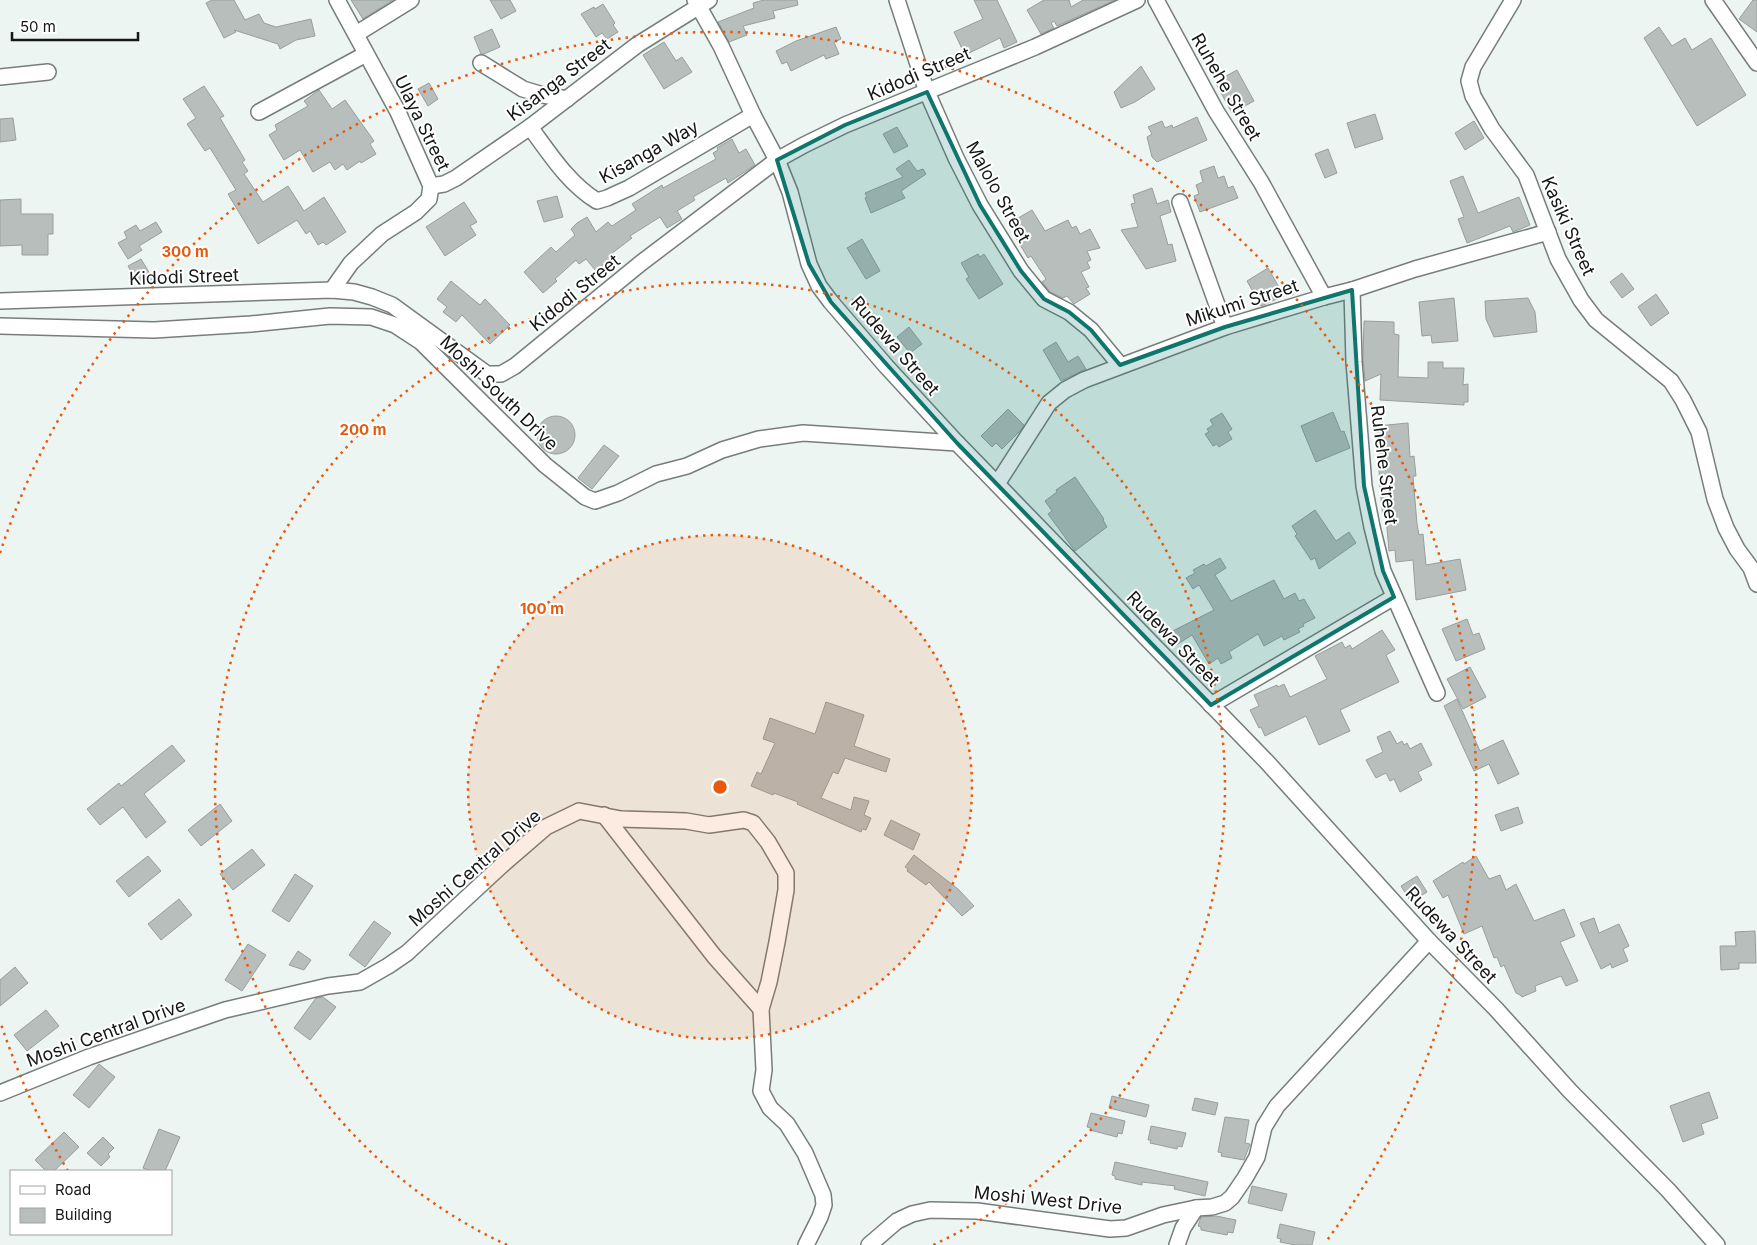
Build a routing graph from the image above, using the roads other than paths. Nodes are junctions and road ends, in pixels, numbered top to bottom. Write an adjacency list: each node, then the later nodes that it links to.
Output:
1 (337, 0): 9 (street, Ulaya Street)
2 (411, 0): 9 (street)
3 (897, 0): 15 (street, Malolo Street)
4 (1137, 0): 15 (street, Kidodi Street)
5 (1156, 0): 26 (street, Ruhehe Street)
6 (1514, 0): 23 (street, Kasiki Street)
7 (1713, 0): 12 (street)
8 (701, 2): 16 (street, Kisanga Street); 18 (street, Rudewa Street)
9 (356, 34): 10 (street, Ulaya Street)
10 (366, 54): 17 (street); 21 (street, Ulaya Street)
11 (481, 63): 16 (street)
12 (1757, 63)
13 (48, 72): 14 (street)
14 (0, 77)
15 (927, 92): 20 (street, Kidodi Street); 30 (street, Malolo Street)
16 (567, 99): 19 (street, Kisanga Street)
17 (259, 112)
18 (753, 115): 19 (street, Kisanga Way); 20 (street, Rudewa Street)
19 (530, 127): 21 (street, Kisanga Street)
20 (777, 160): 24 (street, Kidodi Street); 31 (street, Rudewa Street)
21 (431, 186): 24 (street, Ulaya Street)
22 (1180, 202): 29 (street)
23 (1548, 232): 25 (street, Mikumi Street); 33 (street, Kasiki Street)
24 (332, 290): 27 (street, Kidodi Street)
25 (1352, 290): 26 (street, Mikumi Street); 34 (street, Ruhehe Street)
26 (1324, 296): 29 (street, Mikumi Street)
27 (0, 302)
28 (0, 326): 31 (street, Moshi South Drive)
29 (1225, 327): 30 (street, Mikumi Street)
30 (1120, 365): 32 (street, Mikumi Street)
31 (957, 443): 32 (street, Rudewa Street)
32 (997, 484): 36 (street, Rudewa Street)
33 (1757, 584)
34 (1394, 597): 35 (street, Ruhehe Street); 36 (street)
35 (1437, 693)
36 (1211, 705): 38 (street, Rudewa Street)
37 (604, 815): 39 (street); 39 (street, Moshi Central Drive); 40 (street, Moshi Central Drive)
38 (1429, 940): 41 (street, Moshi West Drive); 45 (street, Rudewa Street)
39 (761, 1009): 42 (street, Moshi Central Drive)
40 (0, 1093)
41 (1196, 1208): 43 (street, Moshi West Drive); 44 (street)
42 (806, 1245)
43 (870, 1245)
44 (1177, 1245)
45 (1717, 1245)

